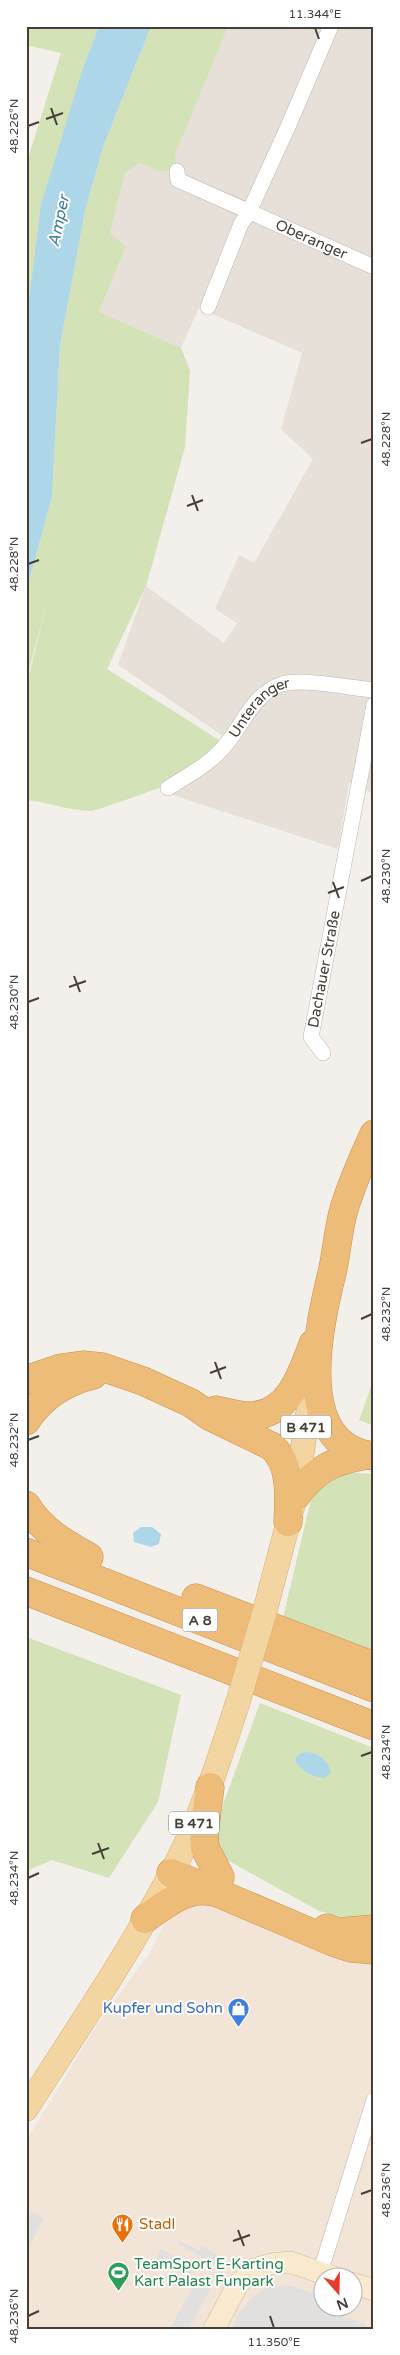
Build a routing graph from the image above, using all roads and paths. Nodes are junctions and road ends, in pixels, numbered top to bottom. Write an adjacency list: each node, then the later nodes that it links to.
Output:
1 (331, 26): 3 (street)
2 (177, 171): 3 (street, Oberanger)
3 (249, 212): 4 (street, Oberanger); 5 (street)
4 (374, 267)
5 (208, 307)
6 (374, 690): 8 (street, Unteranger)
7 (374, 705): 9 (street, Dachauer Straße)
8 (168, 788)
9 (323, 1053)
10 (374, 1134): 12 (highway, B 471)
11 (374, 1182): 12 (highway, B 471)
12 (332, 1272): 13 (highway, B 471)
13 (322, 1317): 14 (highway, B 471); 17 (highway)
14 (316, 1357): 19 (highway); 21 (main road, B 471)
15 (125, 1375): 16 (highway); 17 (highway); 18 (highway)
16 (26, 1380)
17 (217, 1414): 21 (highway)
18 (26, 1421)
19 (370, 1456): 21 (highway)
20 (26, 1505): 24 (highway)
21 (291, 1509): 31 (main road, B 471, bridge)
22 (26, 1533): 24 (highway)
23 (26, 1552): 27 (highway, A 8)
24 (89, 1557): 26 (highway)
25 (26, 1591): 28 (highway, A 8)
26 (374, 1666)
27 (374, 1688)
28 (347, 1717): 29 (highway, A 8); 30 (highway)
29 (374, 1726)
30 (374, 1736)
31 (210, 1787): 32 (main road, B 471); 33 (highway)
32 (175, 1866): 33 (highway); 35 (main road, B 471)
33 (220, 1886): 34 (highway); 35 (highway); 36 (highway)
34 (374, 1929)
35 (138, 1930): 38 (main road, B 471)
36 (374, 1950)
37 (374, 2100): 39 (street)
38 (26, 2110)
39 (330, 2268)
40 (312, 2270): 43 (street)
41 (362, 2286): 42 (street)
42 (374, 2290)
43 (214, 2329)

